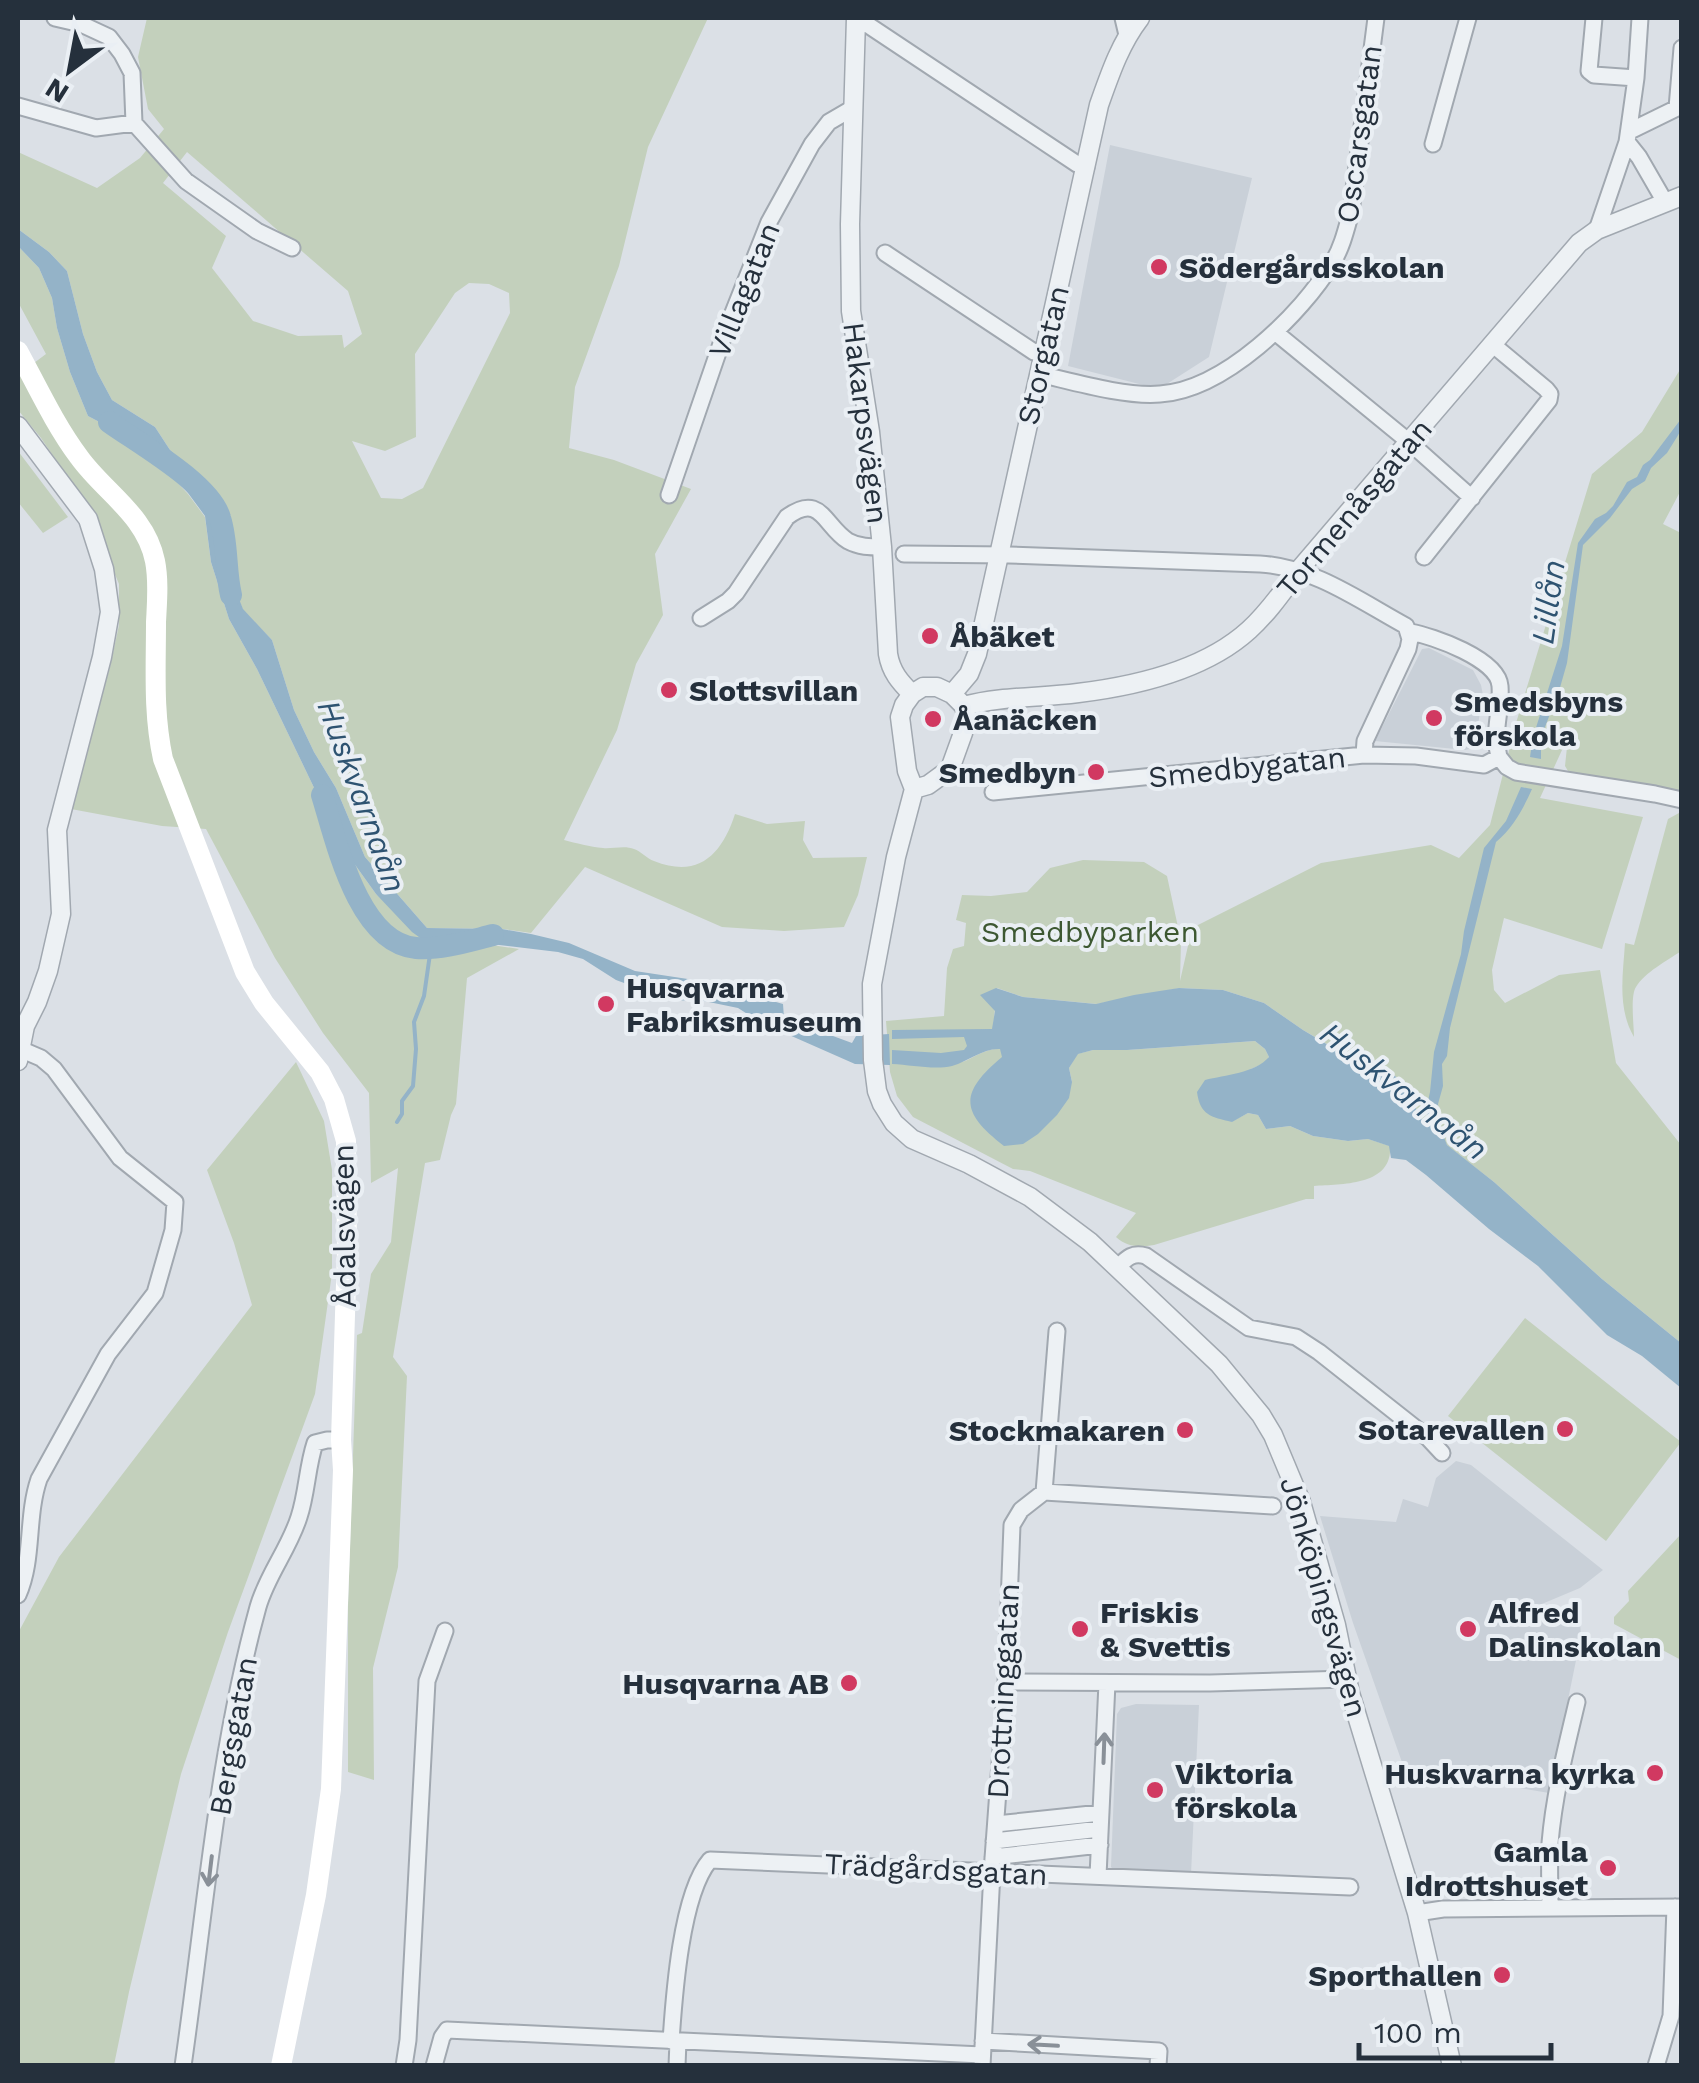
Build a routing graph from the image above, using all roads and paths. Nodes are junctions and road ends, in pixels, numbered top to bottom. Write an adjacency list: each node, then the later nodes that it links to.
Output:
1 (56, 18): 13 (street)
2 (1140, 18): 8 (street, Storgatan)
3 (1376, 18): 21 (street, Oscarsgatan)
4 (1468, 18): 15 (street)
5 (1594, 18): 10 (street)
6 (1640, 18): 10 (street)
7 (856, 20): 12 (street, Hakarpsvägen); 16 (street)
8 (1125, 26): 16 (street, Storgatan)
9 (1682, 48): 14 (street)
10 (1636, 78): 14 (street)
11 (18, 106): 13 (street)
12 (854, 108): 28 (street, Villagatan); 30 (street, Hakarpsvägen)
13 (134, 123): 19 (street)
14 (1629, 136): 17 (street); 18 (street)
15 (1432, 144)
16 (1086, 167): 24 (street, Storgatan)
17 (1673, 199): 18 (street, Tormenåsgatan)
18 (1597, 230): 22 (street, Tormenåsgatan)
19 (292, 248)
20 (886, 252): 24 (street)
21 (1275, 332): 25 (street, Oscarsgatan); 27 (street)
22 (1492, 344): 27 (street, Tormenåsgatan); 29 (street)
23 (18, 351): 47 (main road, Ådalsvägen)
24 (1043, 354): 25 (street, Storgatan)
25 (1039, 374): 32 (street, Storgatan)
26 (18, 426): 44 (street)
27 (1408, 441): 29 (street); 34 (street, Tormenåsgatan)
28 (670, 495)
29 (1471, 497): 33 (street)
30 (882, 548): 35 (street); 37 (street, Hakarpsvägen)
31 (904, 554): 32 (street)
32 (998, 555): 34 (street); 38 (street, Storgatan)
33 (1424, 557)
34 (1298, 571): 36 (street); 38 (street, Tormenåsgatan)
35 (702, 618)
36 (1410, 632): 39 (street); 40 (street)
37 (912, 694): 38 (street, Tormenåsgatan); 41 (street)
38 (958, 700): 41 (street)
39 (1364, 756): 40 (street, Smedbygatan); 42 (street, Smedbygatan)
40 (1499, 757): 43 (street, Smedbygatan)
41 (914, 790): 45 (street, Jönköpingsvägen)
42 (993, 792)
43 (1682, 800)
44 (19, 1055): 51 (street)
45 (1117, 1268): 48 (street); 54 (street, Jönköpingsvägen)
46 (1057, 1332): 49 (street)
47 (342, 1440): 69 (street, Bergsgatan, one-way to 69); 70 (main road, Ådalsvägen)
48 (1442, 1453)
49 (1044, 1492): 50 (street); 55 (street, Drottninggatan)
50 (1273, 1506)
51 (23, 1526): 52 (street)
52 (18, 1595)
53 (445, 1631): 71 (street)
54 (1347, 1678): 56 (street); 65 (street, Jönköpingsvägen)
55 (1006, 1682): 56 (street); 58 (street, Drottninggatan)
56 (1107, 1684): 59 (street, one-way to 56)
57 (1577, 1702): 63 (street)
58 (996, 1824): 59 (street); 60 (street, Drottninggatan)
59 (1100, 1829): 60 (street); 61 (street)
60 (993, 1857): 61 (street, Trädgårdsgatan); 66 (street, Trädgårdsgatan); 68 (street, Drottninggatan)
61 (1098, 1876): 62 (street, Trädgårdsgatan)
62 (1350, 1887)
63 (1550, 1907): 64 (street); 65 (street)
64 (1678, 1907): 77 (street)
65 (1417, 1913): 76 (street, Jönköpingsvägen)
66 (675, 2041): 68 (street); 72 (street); 73 (street)
67 (1105, 2048): 68 (street, one-way to 68); 74 (street); 75 (street)
68 (982, 2054)
69 (183, 2066)
70 (281, 2066)
71 (404, 2066)
72 (434, 2066)
73 (677, 2066)
74 (1104, 2066)
75 (1158, 2066)
76 (1452, 2066)
77 (1656, 2066)

